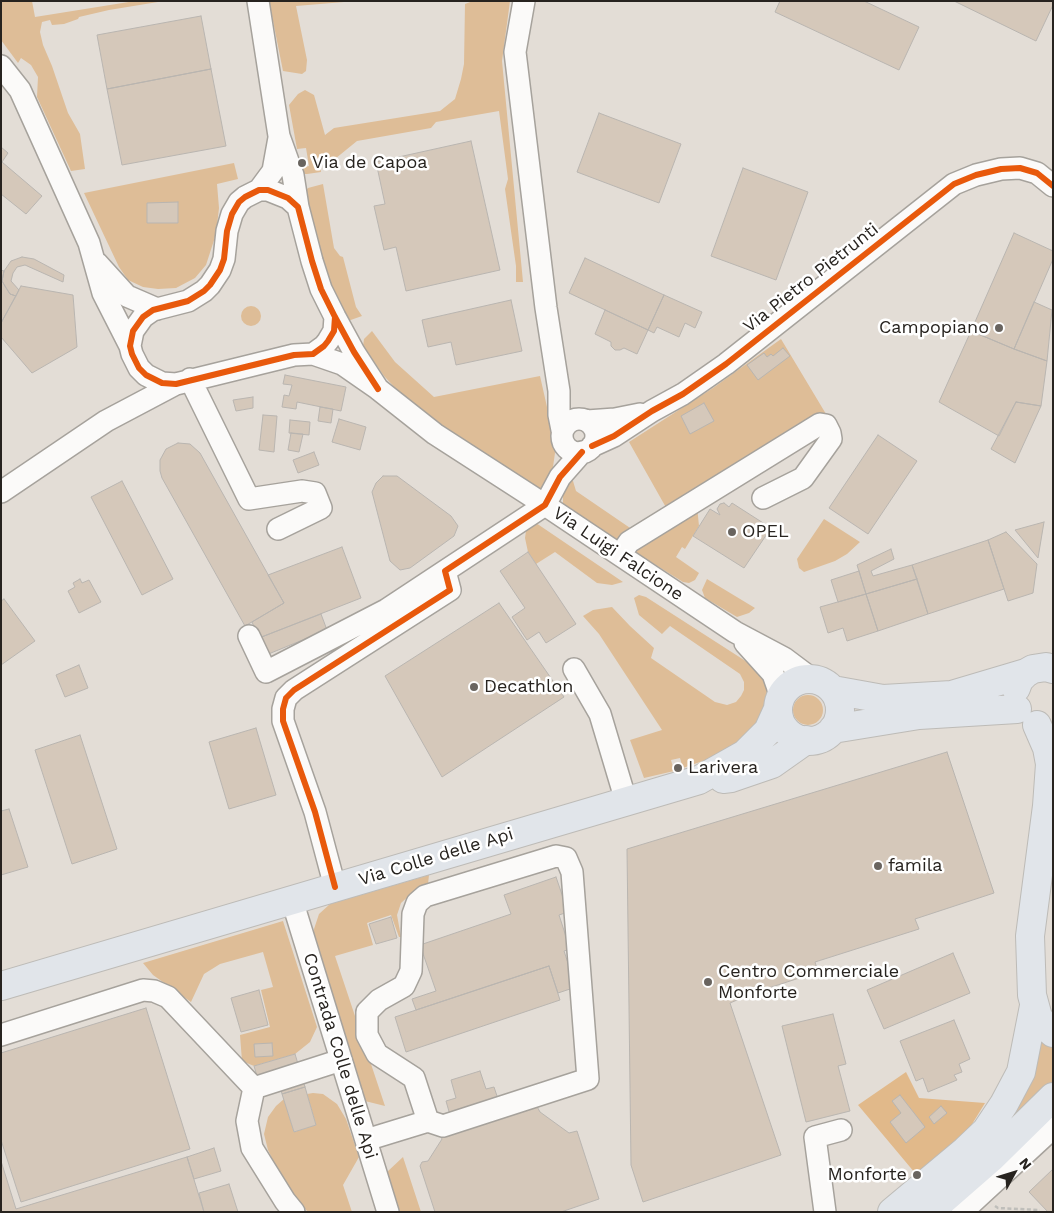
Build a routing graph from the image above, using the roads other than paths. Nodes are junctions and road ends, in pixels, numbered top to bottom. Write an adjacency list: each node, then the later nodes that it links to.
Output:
1 (258, 1): 4 (street)
2 (524, 1): 16 (street, Via Pietro Pietrunti)
3 (1, 66): 8 (street)
4 (279, 136): 6 (street); 7 (street, Via Luigi Falcione)
5 (1053, 186): 17 (street, Via Pietro Pietrunti)
6 (259, 190): 7 (street); 9 (street)
7 (298, 207): 10 (street, Via Luigi Falcione)
8 (95, 261): 9 (street); 11 (street)
9 (156, 309): 11 (street)
10 (335, 317): 12 (street); 15 (street, Via Luigi Falcione)
11 (130, 346): 13 (street)
12 (313, 354): 14 (street); 15 (street, Via Luigi Falcione)
13 (139, 368): 14 (street); 19 (street)
14 (183, 381): 19 (street); 26 (street)
15 (378, 389): 25 (street, Via Luigi Falcione)
16 (559, 391): 18 (street); 20 (street, Via Pietro Pietrunti)
17 (652, 410): 18 (street, Via Pietro Pietrunti); 21 (street, Via Pietro Pietrunti)
18 (584, 420): 20 (street); 21 (street)
19 (106, 421): 23 (street)
20 (563, 436): 21 (street); 22 (street, Via Pietro Pietrunti)
21 (587, 449): 22 (street, Via Pietro Pietrunti)
22 (560, 477): 25 (street, Via Pietro Pietrunti)
23 (1, 492)
24 (763, 498): 27 (street)
25 (545, 505): 27 (street, Via Luigi Falcione); 28 (street)
26 (278, 529)
27 (620, 555): 29 (street, Via Luigi Falcione)
28 (445, 571): 30 (street); 40 (street)
29 (735, 632): 33 (street, Via Luigi Falcione); 34 (street, Via Luigi Falcione)
30 (249, 636)
31 (1043, 666): 33 (main road); 35 (main road)
32 (574, 669): 39 (street)
33 (823, 685): 34 (main road); 36 (main road)
34 (779, 703): 37 (main road); 38 (main road, Via Colle delle Api)
35 (1036, 720): 36 (main road); 46 (main road)
36 (833, 729): 37 (main road)
37 (806, 740): 38 (main road, Via Colle delle Api)
38 (699, 780): 39 (main road, Via Colle delle Api)
39 (626, 801): 40 (main road, Via Colle delle Api)
40 (336, 887): 41 (main road, Via Colle delle Api)
41 (292, 900): 45 (main road, Via Colle delle Api); 49 (street, Contrada Colle delle Api)
42 (1053, 903): 43 (main road)
43 (1053, 912)
44 (1053, 950): 46 (main road)
45 (1, 986)
46 (1033, 995): 47 (main road); 61 (main road)
47 (1053, 1033)
48 (1, 1035): 50 (street)
49 (341, 1060): 50 (street); 55 (street, Contrada Colle delle Api)
50 (254, 1088): 58 (street)
51 (1053, 1097): 56 (main road)
52 (428, 1121): 52 (street); 55 (street)
53 (1053, 1128): 57 (street)
54 (841, 1130): 60 (street)
55 (366, 1140): 59 (street, Contrada Colle delle Api)
56 (990, 1158): 57 (street); 62 (main road)
57 (982, 1194): 63 (street)
58 (294, 1212)
59 (388, 1212)
60 (825, 1212)
61 (892, 1212)
62 (929, 1212)
63 (962, 1212)

